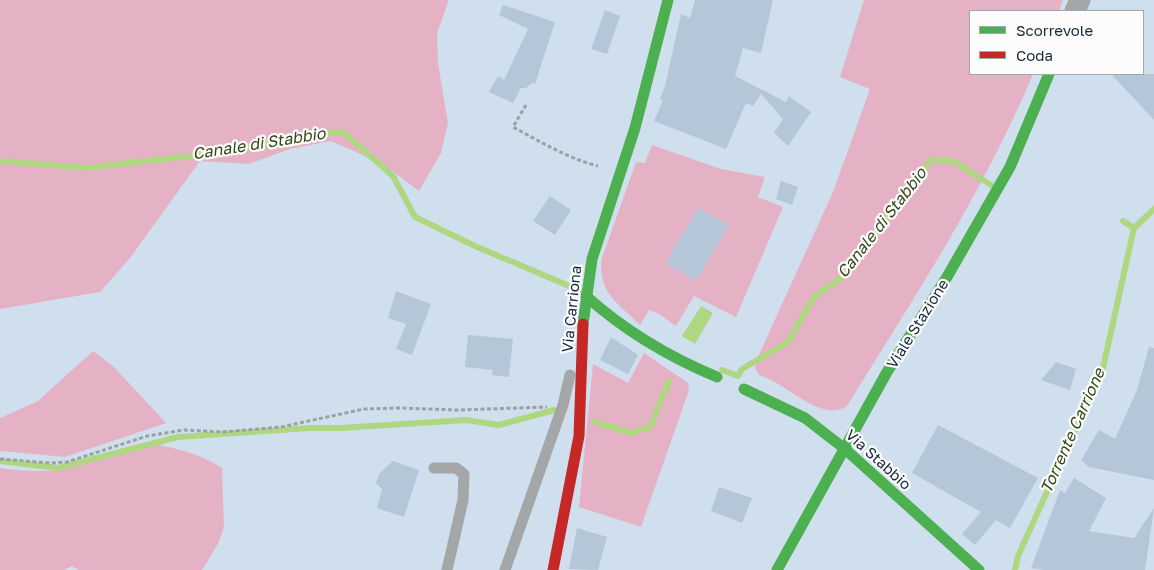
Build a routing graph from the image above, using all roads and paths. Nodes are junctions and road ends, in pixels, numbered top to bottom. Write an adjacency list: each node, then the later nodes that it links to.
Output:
1 (668, 0): 4 (street, Via Carriona)
2 (1049, 75): 10 (street, Viale Stazione)
3 (526, 105): 4 (path)
4 (621, 171): 5 (street, Via Carriona)
5 (586, 296): 6 (street, Via Carriona); 7 (street)
6 (581, 345): 9 (lane); 15 (street, Via Carriona)
7 (716, 377)
8 (744, 389): 10 (street, Via Stabbio)
9 (563, 405): 11 (path); 14 (lane)
10 (845, 449): 16 (street, Viale Stazione); 17 (street, Via Stabbio)
11 (0, 458)
12 (434, 468): 13 (lane)
13 (447, 570)
14 (505, 570)
15 (552, 570)
16 (776, 570)
17 (979, 570)

